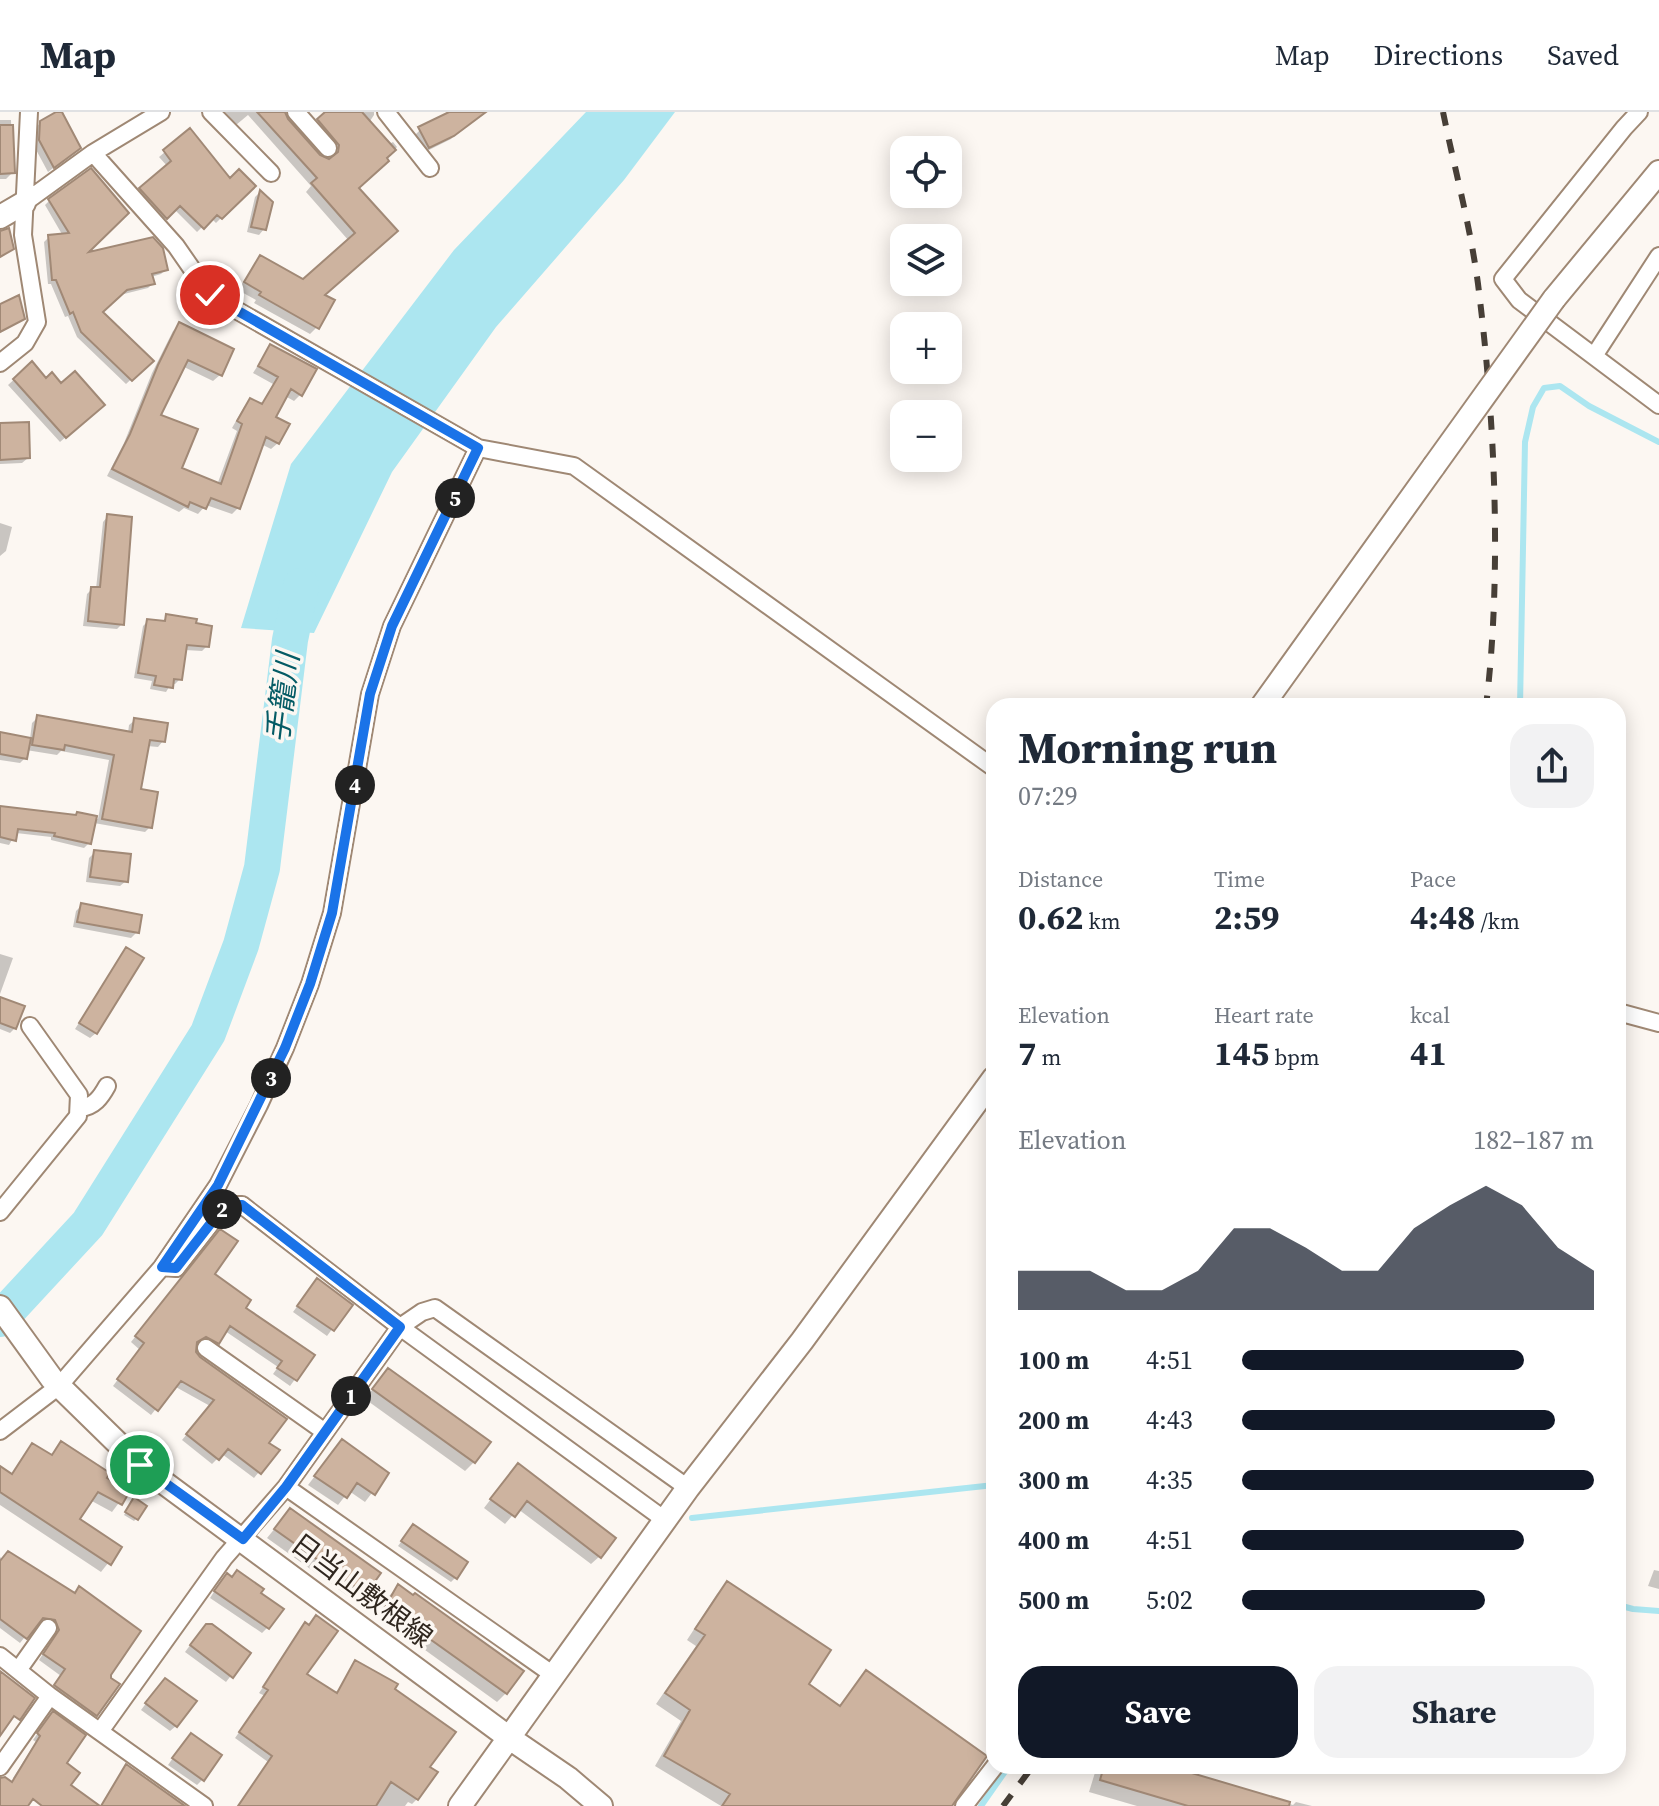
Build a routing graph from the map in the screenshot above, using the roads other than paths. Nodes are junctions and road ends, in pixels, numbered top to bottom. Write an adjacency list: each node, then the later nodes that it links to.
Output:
1 (29, 112): 12 (street)
2 (161, 112): 8 (street)
3 (211, 112): 11 (street)
4 (296, 112): 7 (street)
5 (386, 112): 9 (street)
6 (1639, 112): 15 (street)
7 (328, 148)
8 (93, 153): 12 (street); 18 (street)
9 (430, 168)
10 (1659, 172): 19 (street, bridge)
11 (271, 173)
12 (24, 203): 13 (street); 16 (street)
13 (0, 217)
14 (1659, 256): 15 (street)
15 (1594, 356): 17 (street)
16 (0, 363)
17 (1659, 405)
18 (473, 446): 20 (street); 28 (street)
19 (1268, 698)
20 (986, 762)
21 (1626, 1014): 22 (street)
22 (1659, 1023)
23 (30, 1026): 26 (street)
24 (107, 1086): 26 (street)
25 (986, 1089): 36 (street)
26 (80, 1108): 27 (street)
27 (0, 1212)
28 (162, 1267): 30 (street); 32 (street)
29 (0, 1307): 32 (street, 日当山敷根線)
30 (400, 1327): 34 (street); 36 (street); 37 (street)
31 (206, 1348): 34 (street)
32 (56, 1382): 33 (street); 38 (street, 日当山敷根線)
33 (0, 1431)
34 (325, 1432): 35 (street)
35 (286, 1487): 38 (street); 42 (street)
36 (688, 1488): 37 (street)
37 (665, 1520): 42 (street)
38 (243, 1539): 44 (street); 45 (street, 日当山敷根線)
39 (48, 1628): 41 (street)
40 (0, 1656): 41 (street)
41 (19, 1669): 43 (street)
42 (555, 1676): 45 (street)
43 (50, 1696): 44 (street); 46 (street)
44 (101, 1730): 48 (street)
45 (508, 1737): 49 (street); 50 (street, 日当山敷根線)
46 (0, 1767)
47 (989, 1774): 51 (street)
48 (204, 1806)
49 (460, 1806)
50 (601, 1806)
51 (964, 1806)

